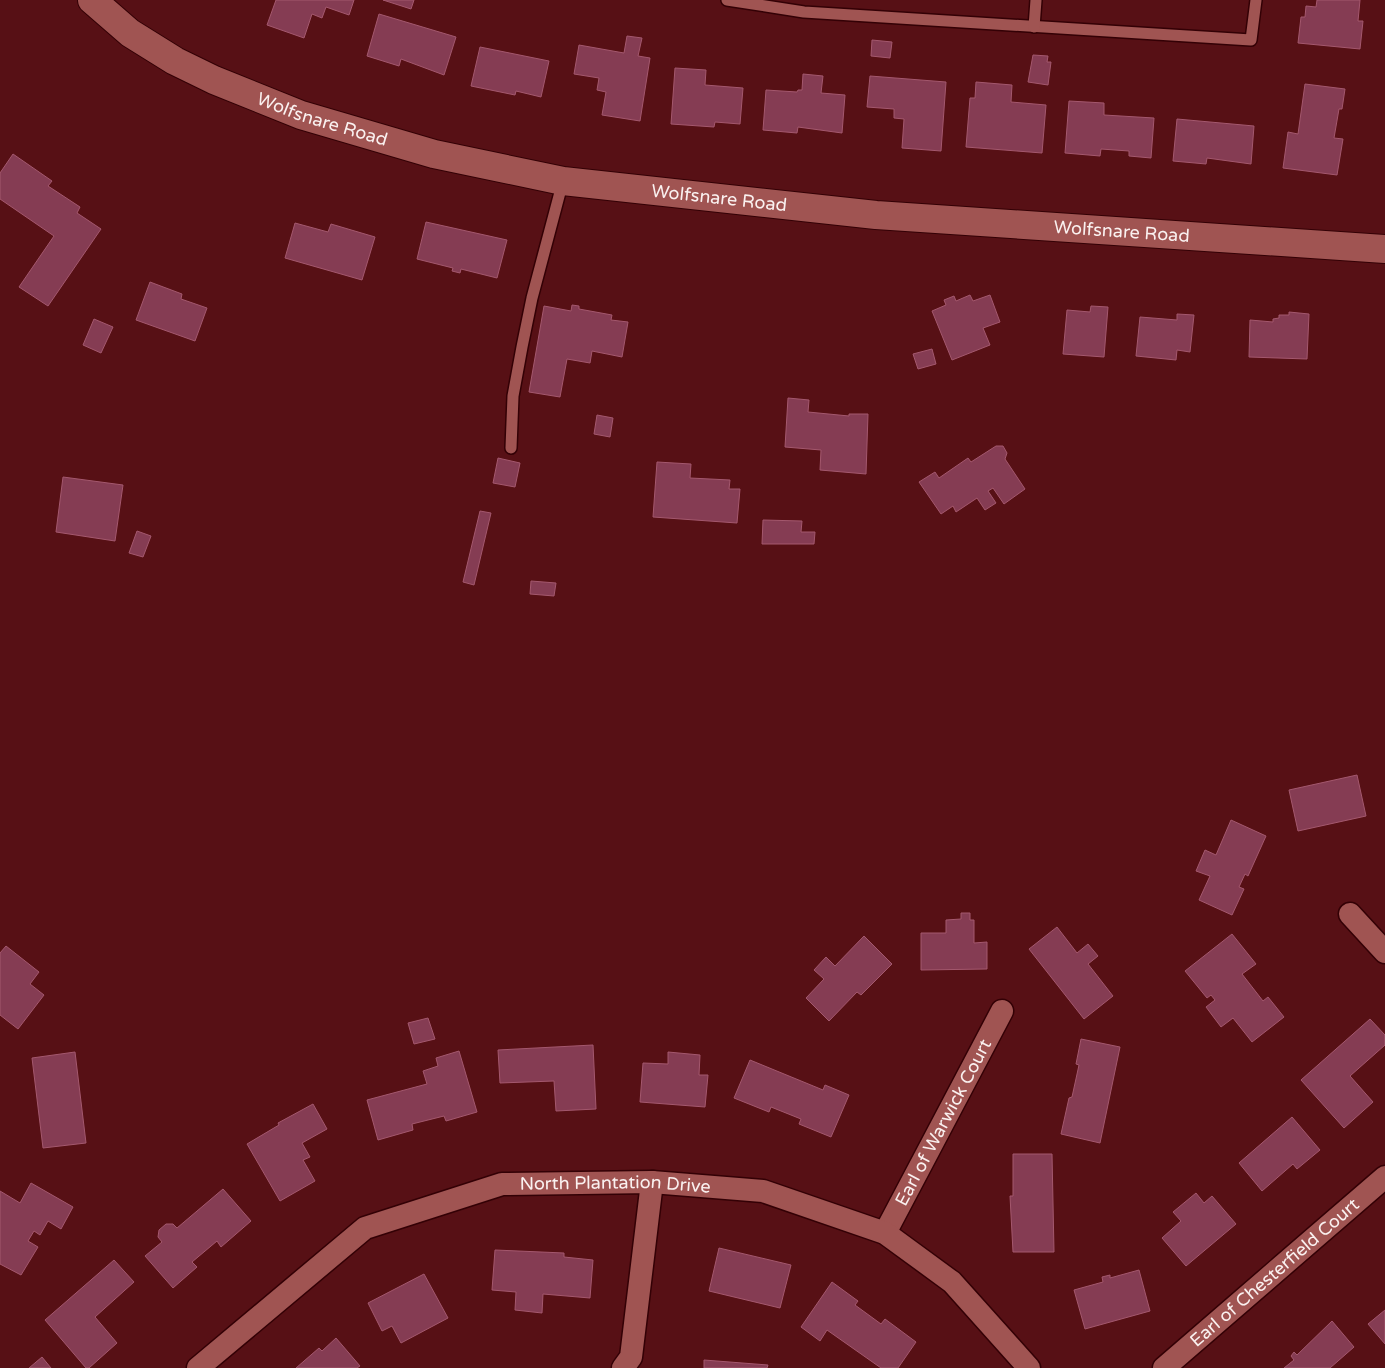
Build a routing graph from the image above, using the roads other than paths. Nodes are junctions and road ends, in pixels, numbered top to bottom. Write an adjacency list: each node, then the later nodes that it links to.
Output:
1 (92, 0): 6 (street, Wolfsnare Road)
2 (727, 0): 5 (lane)
3 (1036, 0): 5 (lane)
4 (1256, 0): 5 (lane)
5 (1034, 27)
6 (563, 181): 7 (street, Wolfsnare Road); 8 (lane)
7 (1385, 249)
8 (511, 448)
9 (1350, 914): 10 (street)
10 (1385, 952)
11 (1002, 1011): 14 (street, Earl of Warwick Court)
12 (1385, 1177): 18 (street, Earl of Chesterfield Court)
13 (652, 1182): 14 (street, North Plantation Drive); 15 (street, North Plantation Drive); 16 (street)
14 (885, 1233): 17 (street, North Plantation Drive)
15 (198, 1368)
16 (622, 1368)
17 (1029, 1368)
18 (1164, 1368)

